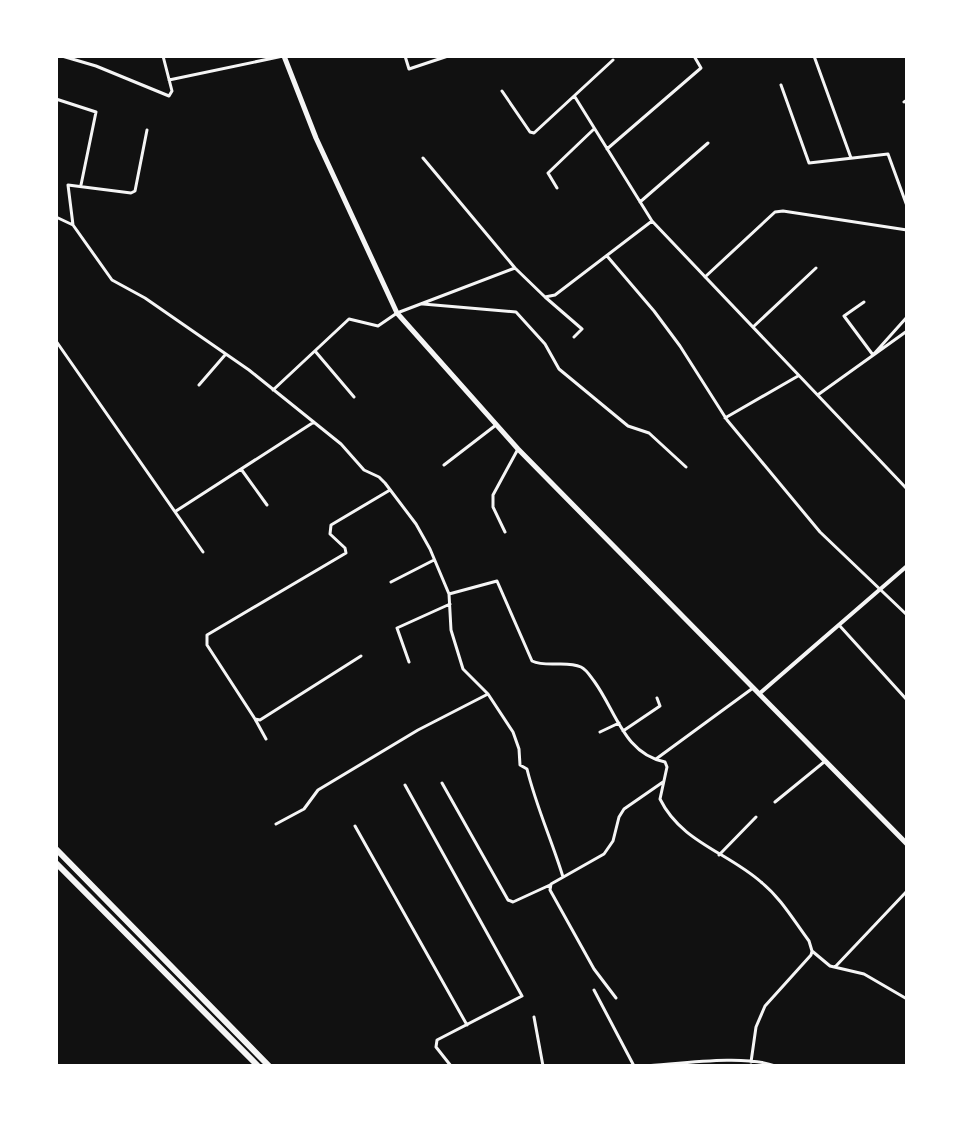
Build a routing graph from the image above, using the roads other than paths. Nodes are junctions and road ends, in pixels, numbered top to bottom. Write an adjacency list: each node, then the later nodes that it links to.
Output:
1 (62, 56): 10 (street)
2 (80, 56): 10 (street)
3 (163, 56): 11 (street)
4 (284, 56): 11 (street); 37 (main road)
5 (405, 56): 6 (street)
6 (448, 56)
7 (694, 56): 19 (street)
8 (814, 56): 21 (street)
9 (613, 60): 14 (street)
10 (81, 62): 11 (street)
11 (169, 80)
12 (781, 85): 21 (street)
13 (502, 91): 14 (street)
14 (575, 97): 16 (street)
15 (56, 99): 22 (street)
16 (594, 128): 19 (street); 23 (street)
17 (147, 130): 22 (street)
18 (708, 143): 24 (street)
19 (607, 149): 24 (street)
20 (423, 158): 31 (street)
21 (851, 158): 25 (street)
22 (81, 186): 28 (street)
23 (557, 188)
24 (640, 202): 27 (street)
25 (907, 206)
26 (56, 217): 28 (street)
27 (652, 221): 30 (street); 33 (street)
28 (73, 225): 44 (street)
29 (907, 230): 33 (street)
30 (607, 256): 34 (street); 51 (street)
31 (515, 268): 34 (street); 36 (street)
32 (816, 268): 39 (street)
33 (705, 277): 39 (street)
34 (545, 297): 41 (street)
35 (864, 302): 45 (street)
36 (423, 304): 37 (street); 56 (street)
37 (397, 313): 43 (street); 53 (main road)
38 (907, 317): 45 (street)
39 (753, 327): 46 (street)
40 (907, 331): 45 (street)
41 (574, 337)
42 (56, 341): 61 (street)
43 (315, 351): 48 (street); 50 (street)
44 (225, 355): 47 (street); 48 (street)
45 (873, 355): 49 (street)
46 (799, 375): 49 (street); 51 (street)
47 (199, 385)
48 (273, 390): 52 (street)
49 (818, 395): 58 (street)
50 (354, 397)
51 (725, 418): 67 (street)
52 (314, 422): 57 (street); 59 (street)
53 (496, 425): 54 (main road); 55 (street)
54 (518, 449): 62 (street); 74 (main road)
55 (444, 465)
56 (686, 467)
57 (241, 469): 60 (street); 61 (street)
58 (907, 489)
59 (390, 490): 64 (street); 79 (street)
60 (267, 505)
61 (176, 511): 63 (street)
62 (505, 532)
63 (203, 552)
64 (435, 560): 66 (street); 68 (street)
65 (907, 566): 67 (street)
66 (391, 582)
67 (880, 589): 70 (street); 71 (street)
68 (449, 594): 69 (street); 80 (street)
69 (450, 604): 73 (street); 75 (street)
70 (907, 615)
71 (839, 625): 76 (street); 78 (street)
72 (361, 656): 79 (street)
73 (409, 662)
74 (753, 688): 76 (main road); 84 (street)
75 (488, 694): 91 (street); 97 (street)
76 (759, 694): 85 (main road)
77 (657, 698): 81 (street)
78 (907, 700)
79 (255, 719): 83 (street)
80 (619, 723): 81 (street); 82 (street)
81 (623, 731): 84 (street)
82 (600, 732)
83 (266, 739)
84 (655, 760): 86 (street)
85 (824, 762): 89 (street); 93 (main road)
86 (663, 782): 95 (street); 97 (street)
87 (442, 783): 98 (street)
88 (405, 785): 106 (street)
89 (775, 802)
90 (756, 817): 95 (street)
91 (276, 824)
92 (355, 826): 106 (street)
93 (907, 844)
94 (56, 849): 109 (highway)
95 (719, 855): 100 (street)
96 (56, 863): 108 (highway)
97 (563, 877): 98 (street)
98 (551, 884): 103 (street)
99 (907, 891): 101 (street)
100 (812, 951): 101 (street); 107 (street)
101 (835, 967): 104 (street)
102 (594, 990): 112 (street)
103 (616, 998)
104 (907, 999)
105 (534, 1017): 111 (street)
106 (467, 1026): 110 (street)
107 (751, 1062): 113 (street); 114 (street)
108 (258, 1066)
109 (269, 1066)
110 (451, 1066)
111 (543, 1066)
112 (634, 1066)
113 (644, 1066)
114 (775, 1066)

